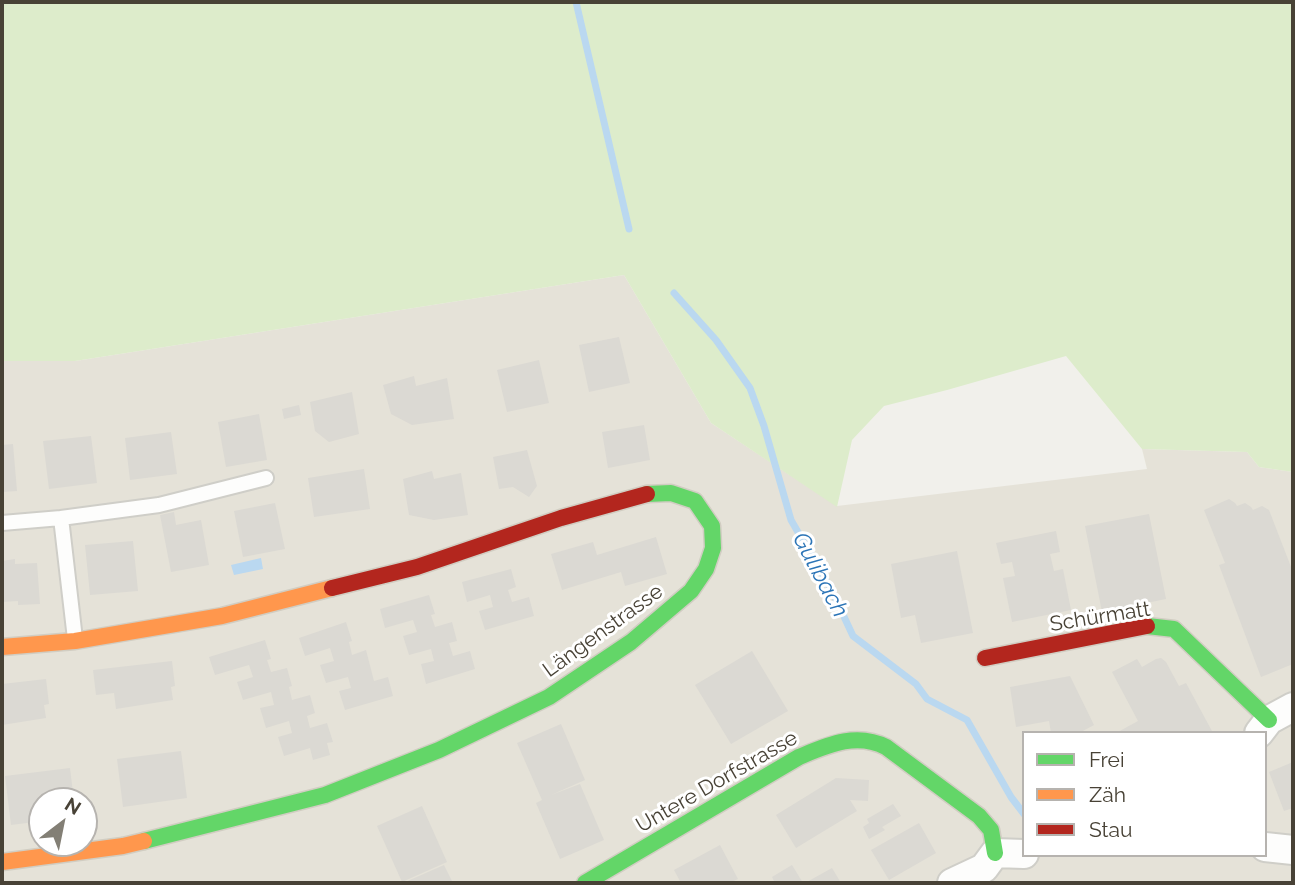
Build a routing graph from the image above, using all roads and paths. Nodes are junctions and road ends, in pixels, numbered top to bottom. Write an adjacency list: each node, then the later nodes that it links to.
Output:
1 (266, 478): 2 (lane)
2 (61, 518): 3 (lane); 4 (lane)
3 (2, 523)
4 (75, 641): 5 (street, Längenstrasse); 12 (street, Längenstrasse)
5 (2, 647)
6 (985, 658): 7 (street, Schürmatt)
7 (1274, 720)
8 (1267, 847): 9 (street)
9 (1293, 850)
10 (995, 853): 11 (street); 13 (street, Untere Dorfstrasse); 14 (street)
11 (1022, 854)
12 (2, 862)
13 (585, 883)
14 (952, 883)

